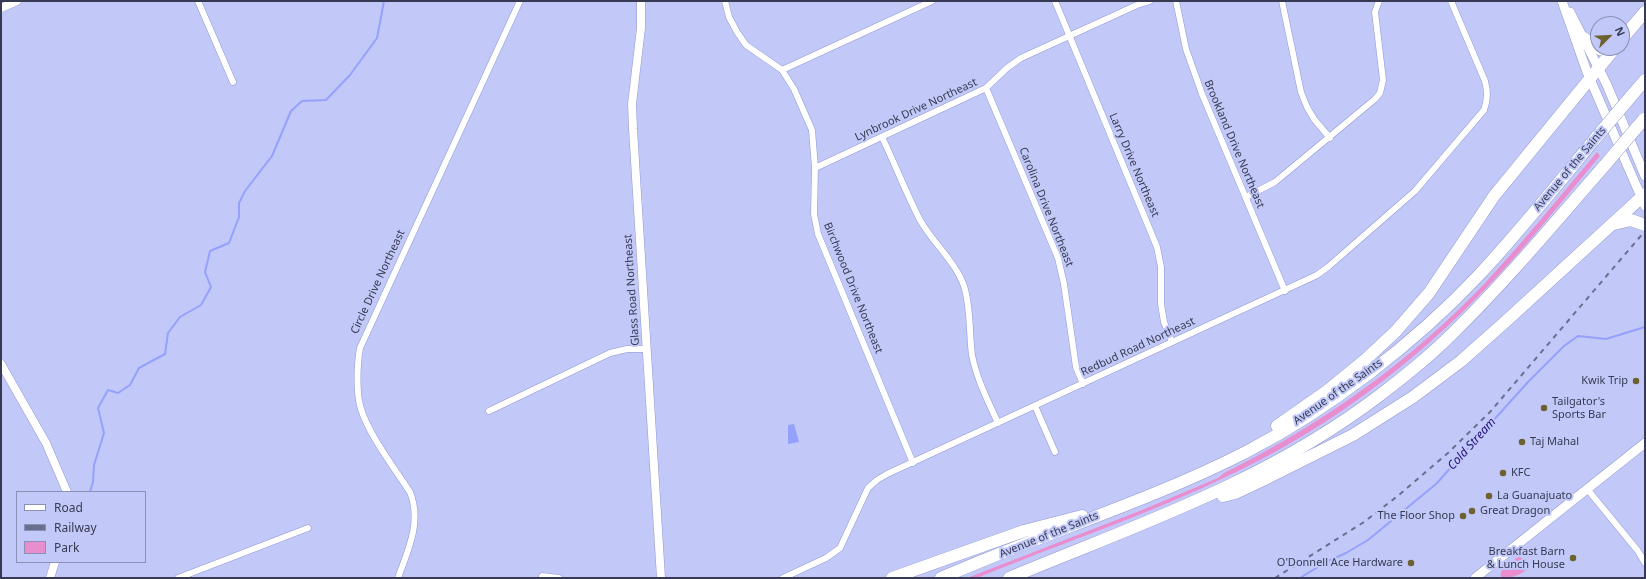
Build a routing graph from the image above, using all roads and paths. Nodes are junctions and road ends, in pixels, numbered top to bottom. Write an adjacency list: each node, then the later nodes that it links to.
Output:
1 (17, 1): 14 (street)
2 (198, 1): 25 (street)
3 (520, 1): 58 (street, Circle Drive Northeast)
4 (641, 1): 38 (street, Glass Road Northeast)
5 (725, 1): 22 (street, Birchwood Drive Northeast)
6 (932, 1): 22 (street)
7 (1054, 1): 17 (street, Larry Drive Northeast)
8 (1150, 1): 17 (street, Lynbrook Drive Northeast)
9 (1176, 1): 32 (street, Brookland Drive Northeast)
10 (1282, 1): 29 (street)
11 (1379, 1): 29 (street)
12 (1451, 1): 36 (street, Redbud Road Northeast)
13 (1564, 1): 18 (main road); 23 (main road)
14 (1, 8)
15 (1645, 12): 16 (highway)
16 (1630, 30)
17 (1069, 35): 26 (street, Lynbrook Drive Northeast); 37 (street, Larry Drive Northeast)
18 (1584, 38): 19 (highway); 21 (main road)
19 (1590, 45)
20 (1609, 56): 21 (highway)
21 (1599, 68): 23 (highway); 31 (main road)
22 (782, 70): 30 (street, Birchwood Drive Northeast)
23 (1591, 79): 33 (main road); 45 (highway)
24 (1645, 80): 45 (highway, Avenue of the Saints, bridge)
25 (233, 82)
26 (986, 88): 28 (street, Lynbrook Drive Northeast); 40 (street, Carolina Drive Northeast)
27 (1644, 118): 50 (highway, Avenue of the Saints, bridge)
28 (882, 137): 30 (street, Lynbrook Drive Northeast); 43 (street)
29 (1330, 138): 32 (street)
30 (815, 168): 47 (street, Birchwood Drive Northeast)
31 (1645, 176)
32 (1246, 197): 36 (street, Brookland Drive Northeast)
33 (1644, 199): 35 (highway)
34 (1645, 225): 35 (highway)
35 (1609, 226): 50 (highway)
36 (1285, 291): 37 (street, Redbud Road Northeast)
37 (1172, 342): 40 (street, Redbud Road Northeast)
38 (646, 349): 42 (street); 60 (street, Glass Road Northeast)
39 (1, 364): 49 (street)
40 (1083, 384): 41 (street, Redbud Road Northeast)
41 (1035, 406): 43 (street, Redbud Road Northeast); 46 (street)
42 (489, 411)
43 (998, 423): 47 (street, Redbud Road Northeast)
44 (1645, 443): 48 (main road)
45 (1247, 451): 51 (highway, Avenue of the Saints)
46 (1055, 452)
47 (913, 463): 61 (street, Redbud Road Northeast)
48 (1588, 490): 54 (street); 65 (main road)
49 (67, 491)
50 (1191, 504): 64 (highway, Avenue of the Saints)
51 (1109, 511): 62 (highway); 63 (highway, Avenue of the Saints)
52 (308, 528): 57 (street)
53 (55, 563): 56 (street)
54 (1645, 563)
55 (542, 576): 59 (street)
56 (50, 578)
57 (178, 578)
58 (398, 578)
59 (559, 578)
60 (661, 578)
61 (783, 578)
62 (892, 578)
63 (941, 578)
64 (1009, 578)
65 (1475, 578)

